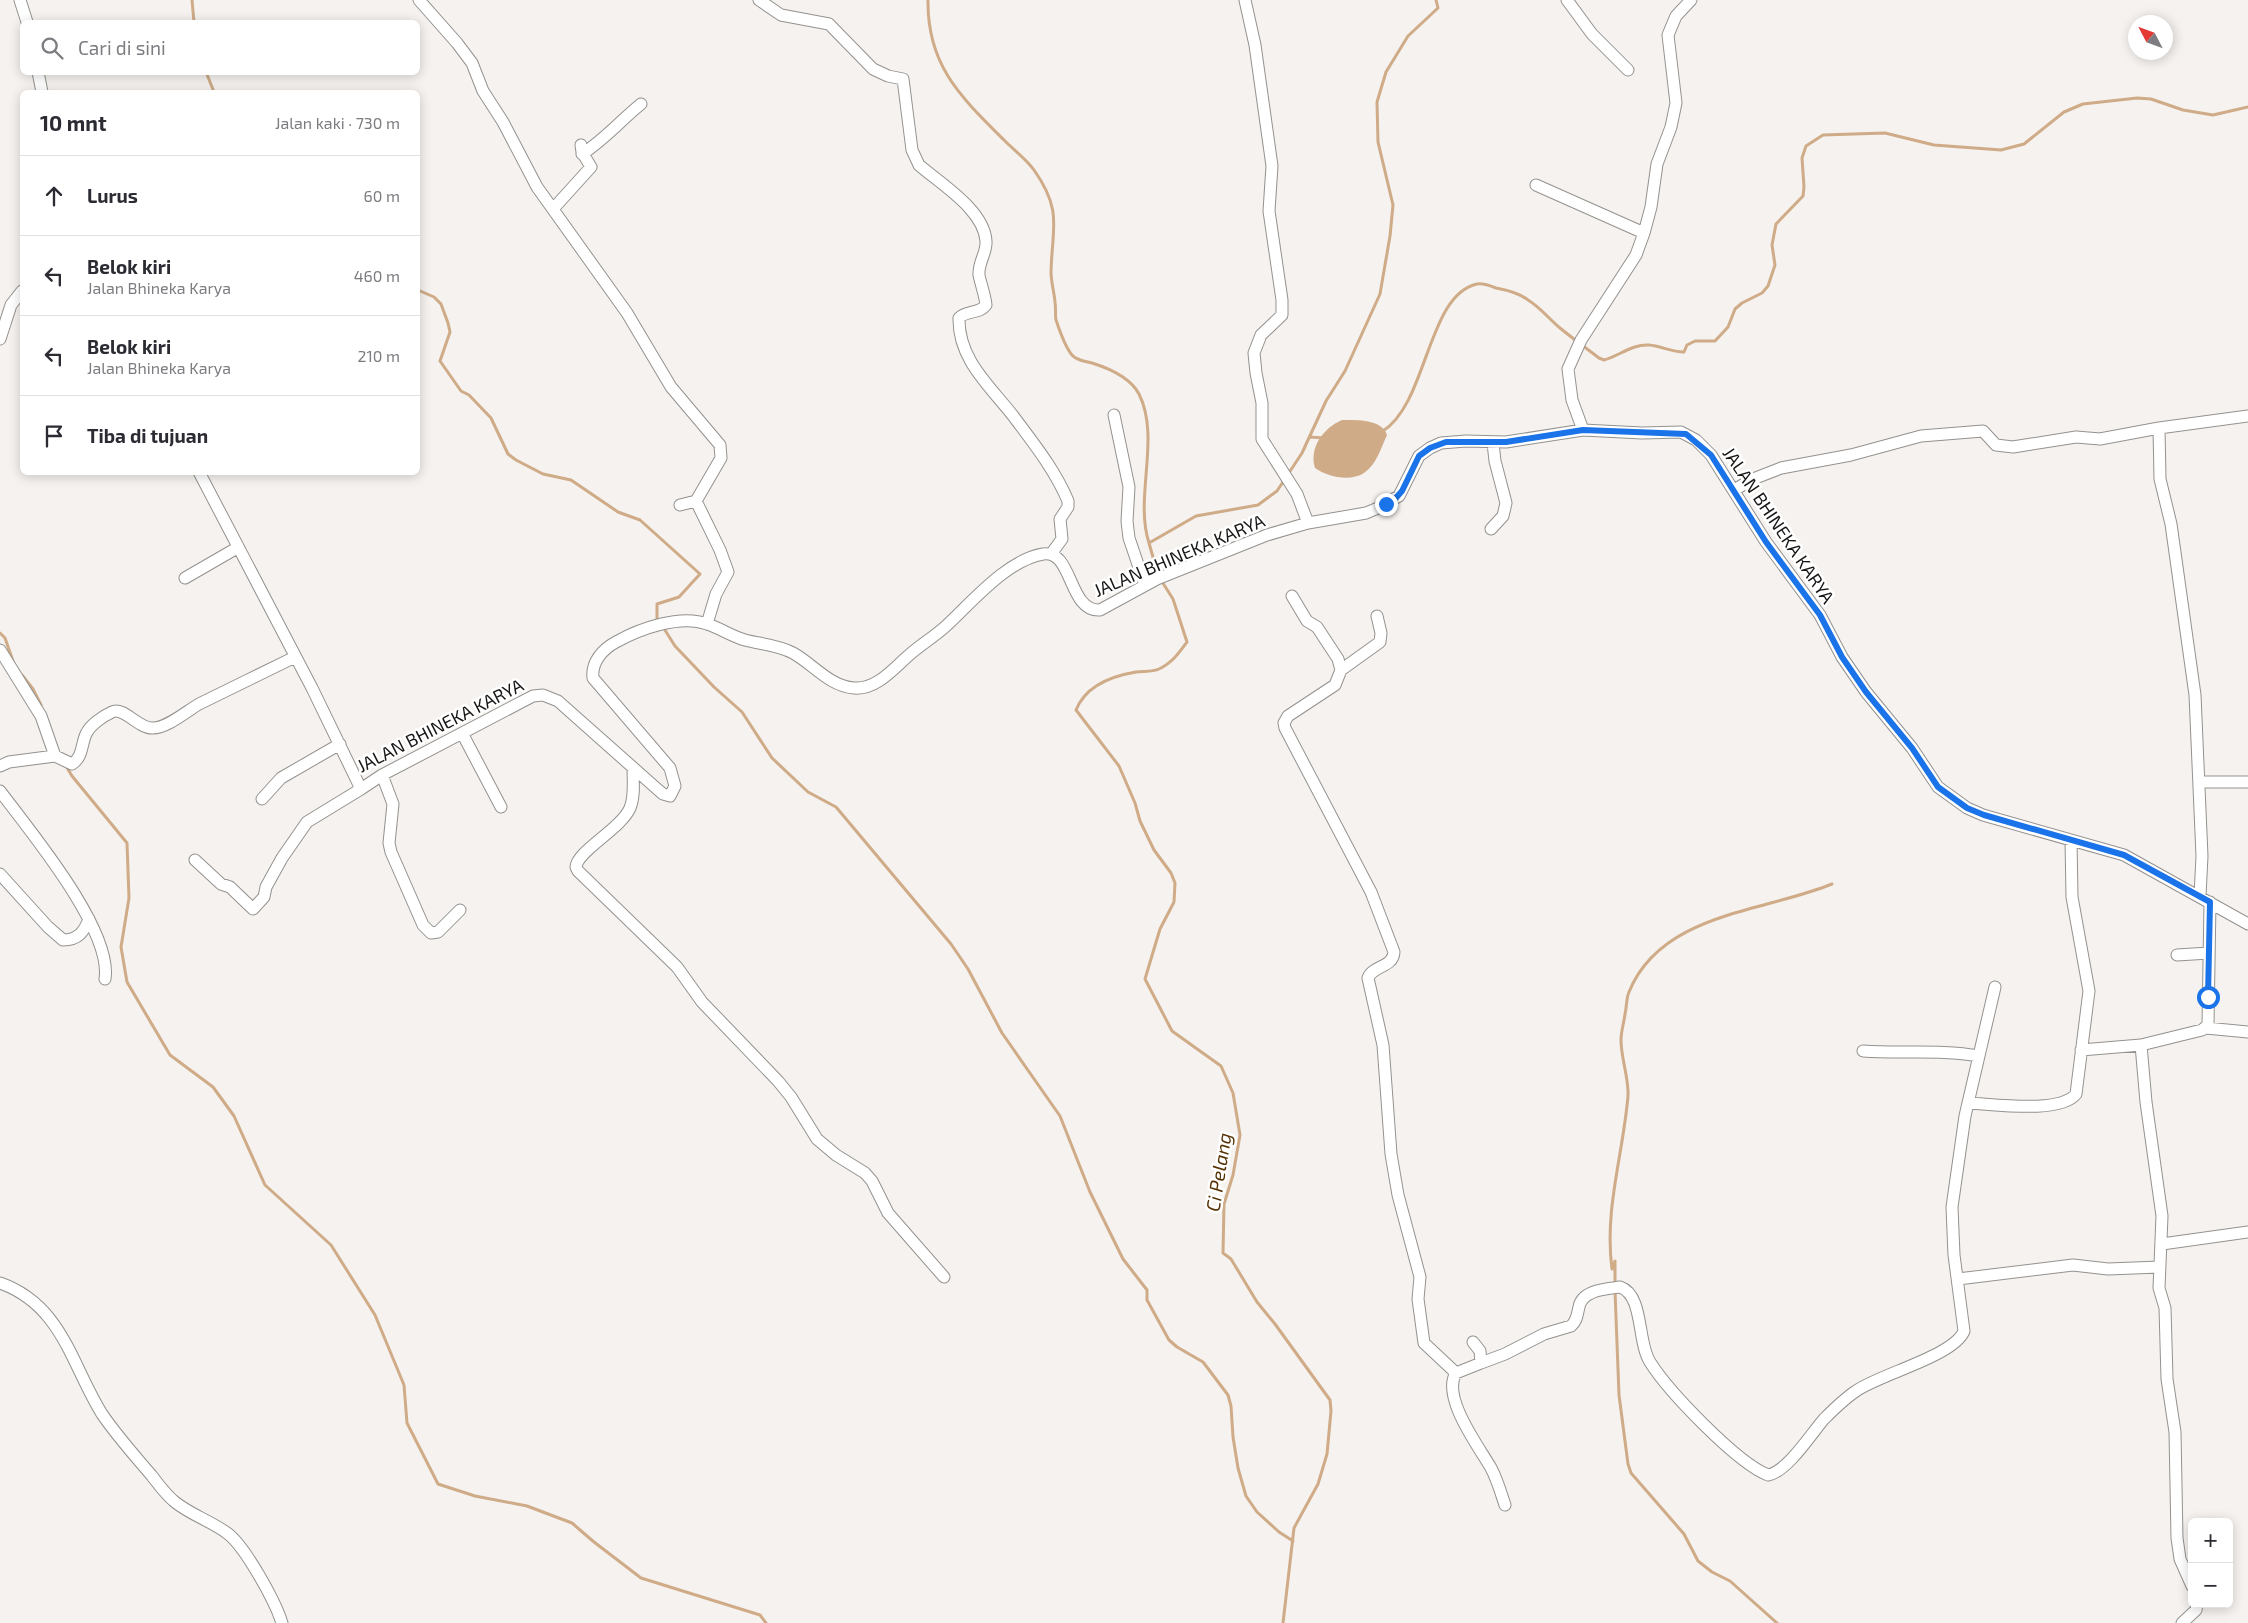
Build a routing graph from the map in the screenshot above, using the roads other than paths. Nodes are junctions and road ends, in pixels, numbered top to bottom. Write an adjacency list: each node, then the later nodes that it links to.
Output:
1 (20, 0): 7 (street)
2 (419, 0): 13 (street)
3 (759, 0): 29 (street)
4 (1245, 0): 26 (street)
5 (1567, 0): 8 (street)
6 (1691, 0): 14 (street)
7 (26, 20)
8 (1628, 70)
9 (39, 75): 10 (street)
10 (42, 90)
11 (641, 104): 13 (street)
12 (1536, 185): 14 (street)
13 (553, 209): 24 (street)
14 (1644, 233): 20 (street)
15 (20, 294): 16 (street)
16 (0, 338)
17 (1114, 415): 31 (street)
18 (2248, 416): 19 (street)
19 (2159, 428): 23 (street); 44 (street)
20 (1583, 430): 21 (street, JALAN BHINEKA KARYA); 23 (street, JALAN BHINEKA KARYA)
21 (1493, 442): 26 (street, JALAN BHINEKA KARYA); 27 (street)
22 (200, 475): 28 (street, JALAN BHINEKA KARYA)
23 (1734, 490): 50 (street, JALAN BHINEKA KARYA)
24 (696, 502): 25 (street); 34 (street)
25 (680, 505)
26 (1308, 523): 31 (street, JALAN BHINEKA KARYA)
27 (1491, 529)
28 (237, 548): 30 (street); 36 (street, JALAN BHINEKA KARYA)
29 (1051, 554): 31 (street, JALAN BHINEKA KARYA); 34 (street, JALAN BHINEKA KARYA)
30 (185, 578)
31 (1145, 585)
32 (1292, 596): 37 (street)
33 (1377, 616): 37 (street)
34 (707, 624): 42 (street, JALAN BHINEKA KARYA)
35 (0, 650): 40 (street)
36 (295, 657): 39 (street, JALAN BHINEKA KARYA); 40 (street)
37 (1341, 670): 76 (street)
38 (462, 733): 42 (street, JALAN BHINEKA KARYA); 43 (street, JALAN BHINEKA KARYA); 49 (street)
39 (340, 744): 46 (street, JALAN BHINEKA KARYA); 48 (street)
40 (55, 756): 41 (street)
41 (0, 766)
42 (633, 768): 71 (street)
43 (382, 775): 46 (street, JALAN BHINEKA KARYA); 54 (street)
44 (2199, 782): 45 (street); 53 (street)
45 (2248, 782)
46 (361, 788): 51 (street)
47 (0, 791): 55 (street)
48 (262, 799)
49 (501, 807)
50 (2071, 840): 53 (street, JALAN BHINEKA KARYA); 64 (street)
51 (195, 860)
52 (0, 874): 55 (street)
53 (2205, 899): 56 (street, JALAN BHINEKA KARYA); 57 (street)
54 (460, 910)
55 (89, 919): 59 (street)
56 (2248, 924)
57 (2209, 953): 58 (street); 61 (street)
58 (2178, 955)
59 (105, 978)
60 (1994, 987): 66 (street)
61 (2206, 1028): 62 (street); 63 (street)
62 (2248, 1032)
63 (2141, 1045): 64 (street); 69 (street)
64 (2081, 1050): 67 (street)
65 (1864, 1051): 66 (street)
66 (1979, 1056): 67 (street)
67 (1969, 1103): 72 (street)
68 (2248, 1232): 69 (street)
69 (2162, 1244): 70 (street)
70 (2160, 1267): 72 (street); 78 (street)
71 (944, 1277)
72 (1958, 1279): 75 (street)
73 (0, 1283): 80 (street)
74 (1474, 1342): 75 (street)
75 (1481, 1363): 76 (street)
76 (1456, 1373): 77 (street)
77 (1505, 1505)
78 (2188, 1577)
79 (2196, 1608): 81 (street)
80 (282, 1623)
81 (2182, 1623)

